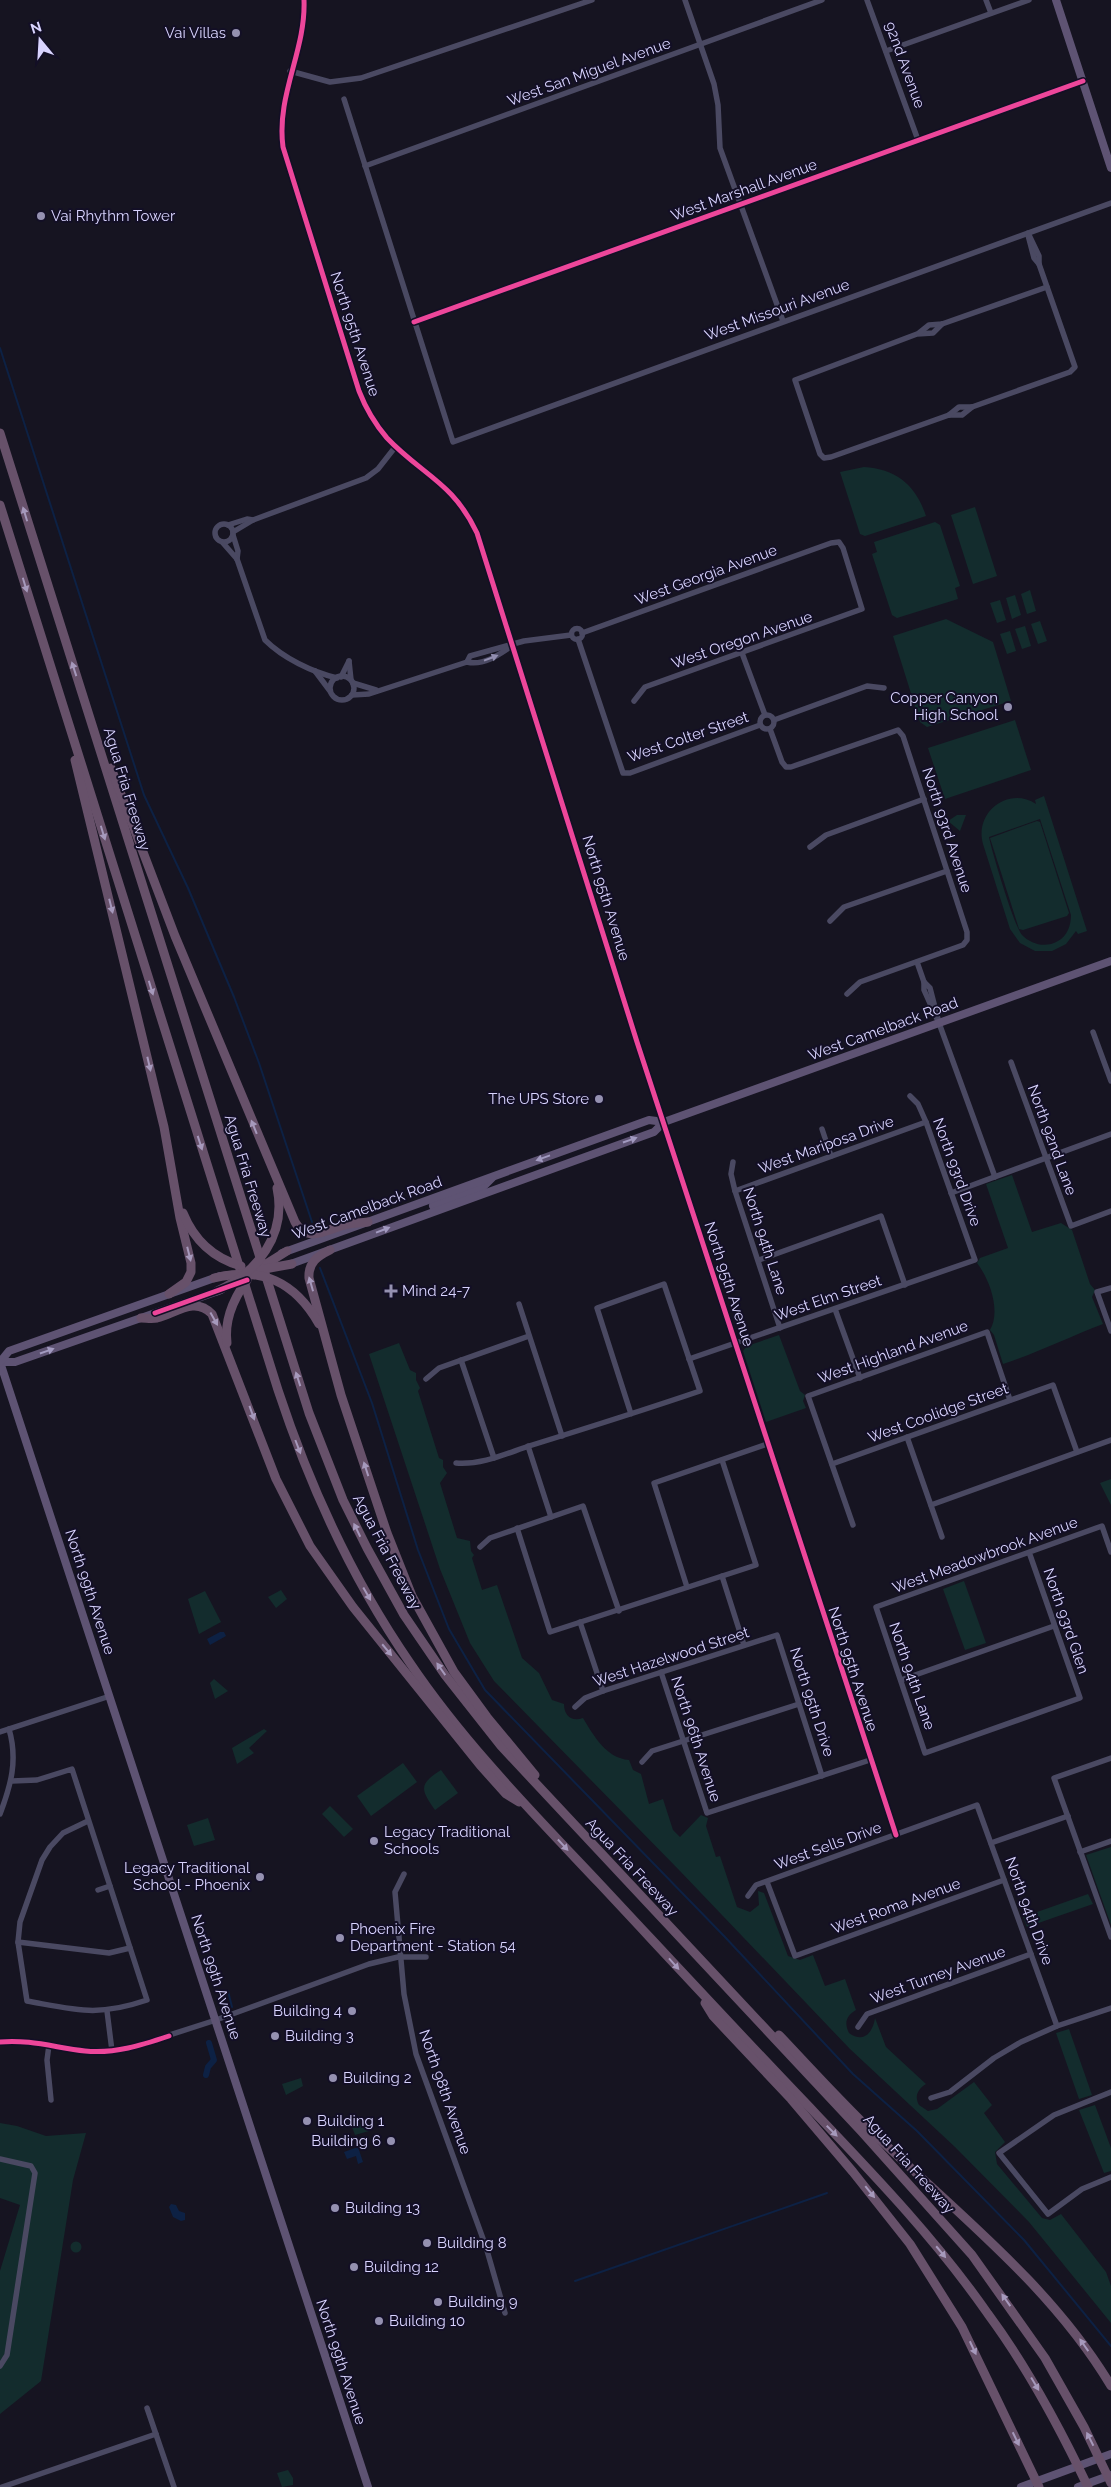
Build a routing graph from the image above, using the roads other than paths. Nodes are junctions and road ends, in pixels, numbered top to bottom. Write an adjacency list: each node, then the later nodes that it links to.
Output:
1 (304, 0): 12 (street, North 95th Avenue)
2 (592, 0): 12 (street)
3 (685, 0): 10 (street)
4 (822, 0): 10 (street, West San Miguel Avenue)
5 (867, 0): 11 (street, 92nd Avenue)
6 (986, 0): 9 (street)
7 (1029, 0): 9 (street)
8 (1056, 0): 13 (main road)
9 (991, 14): 11 (street)
10 (701, 44): 16 (street, West San Miguel Avenue); 19 (street)
11 (886, 51): 15 (street, 92nd Avenue)
12 (290, 71): 26 (street, North 95th Avenue)
13 (1083, 81): 15 (street, West Marshall Avenue); 17 (main road)
14 (344, 99): 16 (street)
15 (918, 140): 19 (street, West Marshall Avenue)
16 (365, 166): 23 (street)
17 (1111, 168)
18 (1111, 203): 20 (street, West Missouri Avenue)
19 (741, 205): 22 (street); 23 (street, West Marshall Avenue)
20 (1028, 233): 21 (street); 22 (street, West Missouri Avenue)
21 (1047, 287): 21 (street)
22 (782, 321): 23 (street, West Missouri Avenue)
23 (414, 322)
24 (0, 429): 25 (highway, Agua Fria Freeway)
25 (1, 437): 48 (highway, Agua Fria Freeway, one-way to 25)
26 (396, 446): 28 (street); 37 (street, North 95th Avenue)
27 (0, 506): 50 (highway, one-way to 50)
28 (253, 520): 29 (street); 30 (street)
29 (228, 525): 30 (street); 31 (street)
30 (233, 534): 31 (street); 32 (street)
31 (223, 543): 32 (street)
32 (237, 559): 39 (street)
33 (862, 609): 34 (street, West Georgia Avenue); 38 (street, West Oregon Avenue)
34 (582, 633): 35 (street, West Georgia Avenue); 36 (street)
35 (571, 636): 36 (street); 37 (street)
36 (578, 639): 51 (street, West Colter Street)
37 (513, 645): 43 (street); 65 (street, North 95th Avenue)
38 (742, 653): 46 (street, West Oregon Avenue); 47 (street)
39 (315, 671): 40 (street); 44 (street)
40 (339, 678): 41 (street); 41 (street); 44 (street)
41 (352, 682): 43 (street); 45 (street)
42 (884, 688): 49 (street)
43 (376, 690): 45 (street)
44 (331, 692): 45 (street)
45 (352, 695)
46 (634, 701)
47 (765, 715): 49 (street); 51 (street)
48 (89, 716): 73 (highway, one-way to 48); 150 (highway, Agua Fria Freeway, one-way to 48)
49 (774, 720): 52 (street)
50 (68, 722): 78 (highway, one-way to 78); 152 (highway, one-way to 152)
51 (760, 725): 52 (street)
52 (770, 729): 53 (street, North 93rd Avenue)
53 (924, 799): 54 (street); 55 (street, North 93rd Avenue)
54 (810, 848)
55 (947, 871): 56 (street); 58 (street, North 93rd Avenue)
56 (830, 921)
57 (1111, 961): 60 (main road, West Camelback Road)
58 (917, 962): 59 (street); 60 (street)
59 (847, 994)
60 (940, 1023): 65 (main road, West Camelback Road); 75 (street)
61 (1093, 1032): 63 (street)
62 (1011, 1062): 70 (street, North 92nd Lane)
63 (1111, 1081)
64 (910, 1096): 66 (street, North 93rd Drive)
65 (664, 1122): 72 (main road, West Camelback Road, one-way to 65); 74 (main road, West Camelback Road, one-way to 74); 100 (street, North 95th Avenue)
66 (926, 1122): 69 (street, West Mariposa Drive); 77 (street, North 93rd Drive)
67 (822, 1129): 69 (street)
68 (1111, 1134): 70 (street)
69 (832, 1156): 76 (street, West Mariposa Drive)
70 (1045, 1158): 75 (street); 79 (street, North 92nd Lane)
71 (733, 1162): 76 (street, North 94th Lane)
72 (549, 1170): 74 (main road); 80 (main road, West Camelback Road)
73 (273, 1172): 81 (highway); 87 (highway)
74 (492, 1177): 80 (main road); 81 (main road, West Camelback Road)
75 (995, 1177): 77 (street)
76 (735, 1191): 84 (street, North 94th Lane)
77 (951, 1193): 85 (street, North 93rd Drive)
78 (180, 1206): 87 (highway); 92 (highway, one-way to 92)
79 (1111, 1212)
80 (412, 1219): 82 (main road, West Camelback Road, one-way to 80)
81 (368, 1222): 83 (main road, West Camelback Road)
82 (330, 1250): 86 (main road, West Camelback Road); 96 (highway, one-way to 82)
83 (287, 1251): 87 (highway)
84 (759, 1260): 89 (street); 97 (street, North 94th Lane)
85 (975, 1260): 89 (street, West Elm Street)
86 (292, 1264): 87 (highway)
87 (252, 1271): 88 (highway); 91 (highway); 96 (highway); 101 (highway)
88 (214, 1278): 92 (main road)
89 (906, 1285): 94 (street, West Elm Street)
90 (1111, 1288): 98 (street)
91 (216, 1291): 95 (main road)
92 (169, 1294): 104 (main road)
93 (518, 1304): 99 (street)
94 (835, 1309): 97 (street, West Elm Street); 105 (street)
95 (141, 1318): 101 (highway, one-way to 101); 104 (main road, one-way to 95)
96 (322, 1328): 150 (highway, one-way to 96)
97 (780, 1328): 100 (street, West Elm Street)
98 (1111, 1331)
99 (529, 1336): 103 (street); 109 (street)
100 (736, 1344): 102 (street, West Elm Street); 112 (street, North 95th Avenue)
101 (229, 1352): 152 (highway, one-way to 152)
102 (689, 1359): 108 (street); 108 (street)
103 (461, 1360): 106 (street); 115 (street)
104 (0, 1362): 138 (main road, North 99th Avenue)
105 (860, 1378): 107 (street, West Highland Avenue); 118 (street, West Highland Avenue)
106 (426, 1379)
107 (1010, 1400): 110 (street, West Coolidge Street); 114 (street, West Coolidge Street)
108 (630, 1414): 109 (street)
109 (562, 1436): 113 (street)
110 (907, 1437): 118 (street, West Coolidge Street); 119 (street)
111 (1111, 1440): 114 (street)
112 (767, 1444): 116 (street); 146 (street, North 95th Avenue)
113 (528, 1446): 115 (street); 120 (street)
114 (1077, 1452): 119 (street)
115 (494, 1458): 117 (street)
116 (722, 1460): 127 (street); 128 (street)
117 (456, 1463)
118 (832, 1464): 121 (street)
119 (930, 1505): 123 (street)
120 (551, 1517): 122 (street); 130 (street)
121 (853, 1525)
122 (517, 1528): 124 (street); 131 (street)
123 (942, 1537)
124 (480, 1547)
125 (1028, 1552): 126 (street, West Meadowbrook Avenue); 129 (street, West Meadowbrook Avenue); 132 (street, North 93rd Glen)
126 (1111, 1552)
127 (722, 1576): 128 (street); 134 (street)
128 (687, 1587): 130 (street)
129 (876, 1607): 136 (street, North 94th Lane)
130 (619, 1611): 131 (street)
131 (580, 1622): 137 (street)
132 (1054, 1626): 136 (street); 144 (street, North 93rd Glen)
133 (777, 1635): 134 (street, West Hazelwood Street); 139 (street, North 95th Drive)
134 (744, 1645): 135 (street, West Hazelwood Street)
135 (661, 1672): 137 (street, West Hazelwood Street); 143 (street, North 96th Avenue)
136 (901, 1680): 144 (street, North 94th Lane)
137 (603, 1691): 140 (street, West Hazelwood Street)
138 (110, 1696): 141 (street); 176 (main road, North 99th Avenue)
139 (799, 1704): 143 (street); 148 (street, North 95th Drive)
140 (575, 1707)
141 (9, 1729): 142 (street); 149 (street)
142 (0, 1732)
143 (683, 1741): 147 (street); 148 (street, North 96th Avenue)
144 (925, 1753)
145 (1111, 1758): 154 (street)
146 (870, 1760): 148 (street); 156 (street, North 95th Avenue)
147 (642, 1762)
148 (822, 1776)
149 (12, 1781): 153 (street); 155 (street)
150 (550, 1799): 172 (highway, Agua Fria Freeway)
151 (977, 1805): 156 (street, West Sells Drive); 158 (street, North 94th Drive)
152 (530, 1809): 173 (highway, one-way to 173)
153 (0, 1814)
154 (1068, 1816): 158 (street); 159 (street)
155 (88, 1821): 163 (street); 167 (street)
156 (896, 1835): 162 (street, West Sells Drive)
157 (1111, 1841): 159 (street)
158 (991, 1843): 161 (street, North 94th Drive)
159 (1080, 1852): 166 (street)
160 (404, 1874): 170 (street, North 98th Avenue)
161 (1004, 1880): 162 (street, West Roma Avenue); 169 (street, North 94th Drive)
162 (767, 1882): 165 (street, West Sells Drive)
163 (110, 1886): 164 (street); 168 (street)
164 (98, 1890)
165 (748, 1896)
166 (1111, 1937)
167 (18, 1942): 168 (street); 175 (street)
168 (130, 1948): 175 (street)
169 (1031, 1954): 177 (street, North 94th Drive); 178 (street, West Turney Avenue)
170 (401, 1957): 171 (street); 176 (street); 187 (street, North 98th Avenue)
171 (426, 1957)
172 (710, 1970): 189 (highway, one-way to 172); 194 (highway, Agua Fria Freeway, one-way to 172)
173 (690, 1982): 195 (highway, one-way to 195); 201 (highway, one-way to 201)
174 (1111, 2008): 177 (street)
175 (107, 2012): 181 (street)
176 (216, 2020): 181 (street); 198 (main road, North 99th Avenue)
177 (1057, 2026): 183 (street)
178 (858, 2027)
179 (0, 2042): 180 (street)
180 (49, 2045): 181 (street); 184 (street)
181 (112, 2051)
182 (1111, 2092): 186 (street)
183 (931, 2098)
184 (51, 2100)
185 (0, 2159): 188 (street)
186 (1111, 2177)
187 (504, 2312)
188 (0, 2366)
189 (1111, 2386)
190 (147, 2408): 191 (street)
191 (156, 2434): 196 (street); 197 (street)
192 (1111, 2454): 195 (main road)
193 (1111, 2475): 200 (main road)
194 (1111, 2483)
195 (1038, 2484): 199 (main road)
196 (2, 2487)
197 (174, 2487)
198 (368, 2487)
199 (1021, 2487)
200 (1078, 2487)
201 (1088, 2487)

